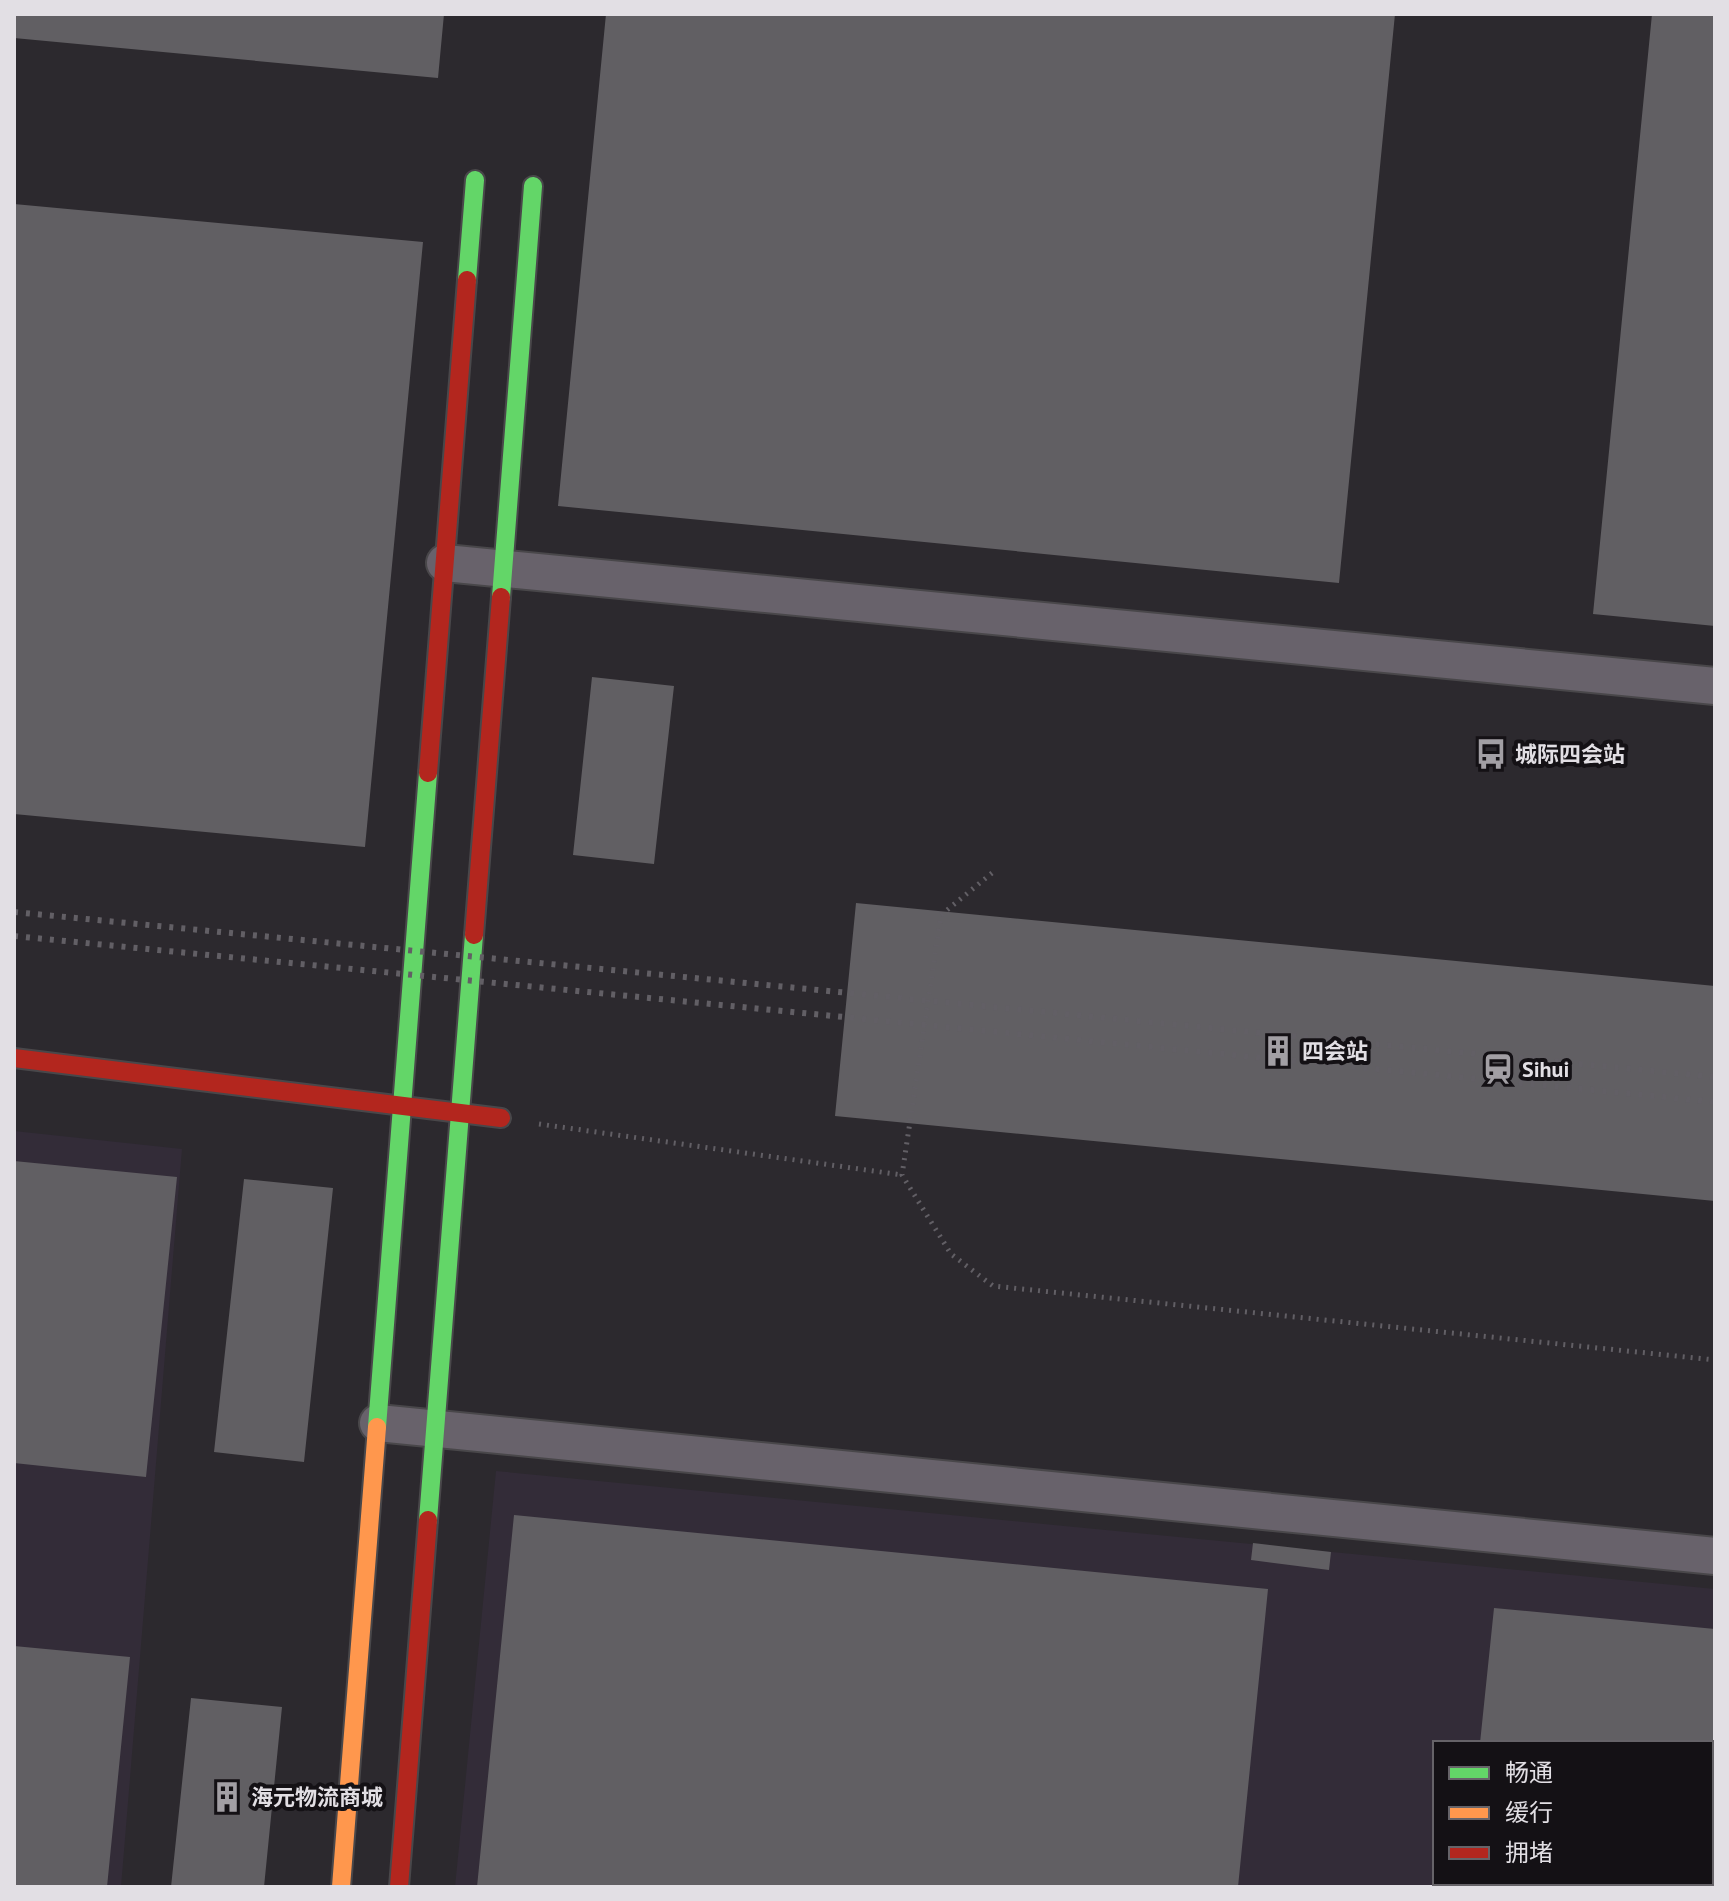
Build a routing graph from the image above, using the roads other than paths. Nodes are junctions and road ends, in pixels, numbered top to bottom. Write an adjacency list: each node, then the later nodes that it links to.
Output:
1 (475, 180): 3 (street)
2 (533, 186): 4 (street)
3 (445, 563): 4 (street); 7 (street)
4 (503, 569): 5 (street); 8 (street)
5 (1715, 686)
6 (14, 1058): 7 (street)
7 (403, 1106): 8 (street); 10 (street)
8 (460, 1113): 9 (street); 11 (street)
9 (501, 1118)
10 (378, 1423): 11 (street); 13 (street)
11 (435, 1429): 12 (street); 14 (street)
12 (1715, 1556)
13 (341, 1887)
14 (399, 1887)

